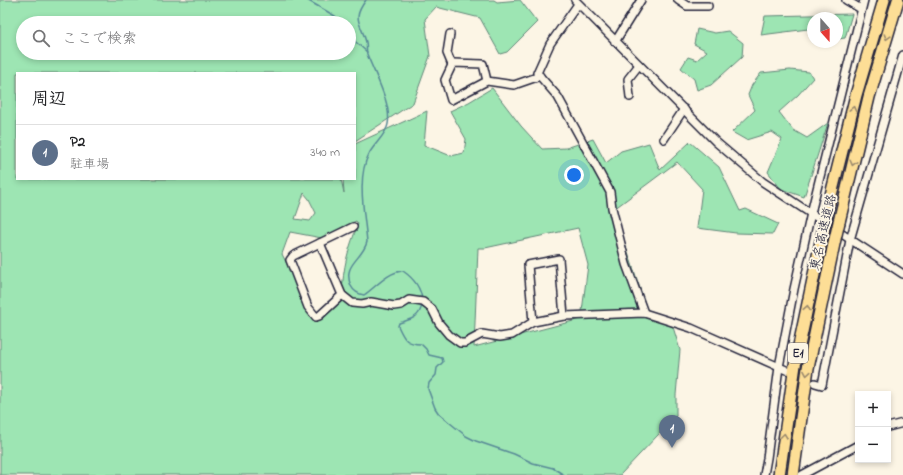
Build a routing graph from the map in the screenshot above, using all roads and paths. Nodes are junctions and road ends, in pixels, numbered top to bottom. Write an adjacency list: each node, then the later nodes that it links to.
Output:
1 (641, 0): 11 (street)
2 (678, 0): 8 (street)
3 (846, 0): 9 (street)
4 (864, 0): 9 (street)
5 (884, 0): 36 (highway, 東名高速道路 / E1, one-way to 5, bridge)
6 (898, 0): 37 (highway, 東名高速道路 / E1, one-way to 37, bridge)
7 (577, 2): 11 (street); 15 (street)
8 (708, 6)
9 (861, 9): 20 (street)
10 (450, 34): 13 (street)
11 (615, 42): 14 (street)
12 (903, 55): 22 (street)
13 (452, 65): 16 (street); 16 (street)
14 (639, 65): 17 (street); 18 (street)
15 (540, 76): 16 (street); 26 (street)
16 (487, 81)
17 (630, 97)
18 (684, 109): 19 (street); 20 (street)
19 (664, 140)
20 (810, 213): 22 (street); 29 (street)
21 (352, 227): 23 (street)
22 (850, 240): 24 (street); 31 (street)
23 (320, 243): 25 (street); 25 (street)
24 (903, 274)
25 (342, 294): 28 (street)
26 (644, 313): 27 (street); 29 (street)
27 (564, 316): 28 (street); 28 (street)
28 (533, 322)
29 (779, 366): 30 (street); 35 (street)
30 (786, 370)
31 (815, 383)
32 (903, 423): 33 (street)
33 (891, 426)
34 (855, 447): 38 (street)
35 (764, 475)
36 (779, 475)
37 (793, 475)
38 (802, 475)

